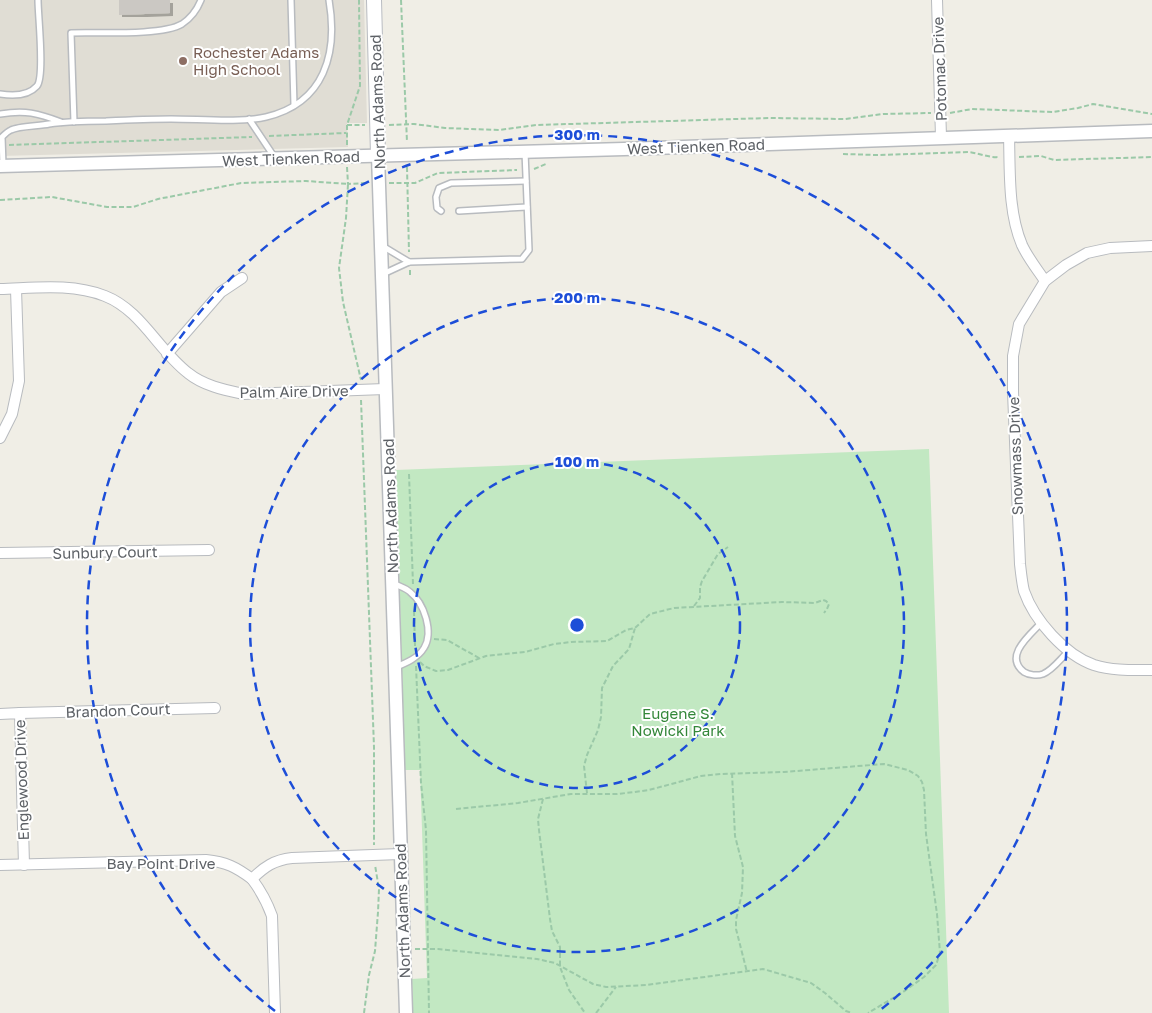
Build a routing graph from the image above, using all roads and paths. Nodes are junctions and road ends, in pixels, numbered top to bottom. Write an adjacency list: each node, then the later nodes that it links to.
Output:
1 (38, 0): 9 (lane)
2 (201, 0): 17 (lane)
3 (291, 0): 10 (lane)
4 (329, 0): 10 (lane)
5 (358, 0): 20 (path)
6 (374, 0): 29 (main road, North Adams Road)
7 (401, 0): 18 (path)
8 (937, 0): 24 (street, Potomac Drive)
9 (0, 94)
10 (294, 105): 15 (lane)
11 (928, 113): 18 (path)
12 (952, 113): 14 (path)
13 (0, 114): 16 (lane)
14 (1152, 114)
15 (249, 119): 17 (lane); 23 (lane)
16 (62, 122): 17 (lane); 26 (lane)
17 (74, 122)
18 (408, 124): 21 (path)
19 (1152, 130): 22 (street, West Tienken Road)
20 (346, 133): 23 (path); 25 (path)
21 (407, 135)
22 (1008, 135): 24 (street, West Tienken Road); 30 (street)
23 (261, 136): 26 (path); 32 (lane)
24 (941, 138): 27 (street, West Tienken Road)
25 (346, 140)
26 (2, 145): 34 (lane)
27 (525, 151): 29 (street, West Tienken Road); 35 (lane)
28 (835, 154): 30 (path)
29 (378, 155): 32 (street, West Tienken Road); 45 (street, North Adams Road)
30 (1009, 157): 31 (path); 51 (street)
31 (1152, 157)
32 (276, 159): 34 (street, West Tienken Road)
33 (551, 161): 35 (path)
34 (2, 166)
35 (525, 169): 38 (lane); 39 (path)
36 (347, 172): 40 (path)
37 (407, 172): 39 (path)
38 (526, 181): 42 (lane); 43 (lane)
39 (407, 183): 47 (path)
40 (348, 184): 41 (path); 56 (path)
41 (0, 200)
42 (527, 207): 44 (lane); 47 (lane)
43 (441, 211)
44 (459, 211)
45 (382, 246): 47 (lane); 48 (street, North Adams Road)
46 (1152, 246): 51 (street, Snowmass Drive)
47 (409, 262): 48 (lane); 49 (path)
48 (383, 274): 55 (street, North Adams Road)
49 (410, 275)
50 (242, 278): 54 (street)
51 (1046, 281): 66 (street, Snowmass Drive)
52 (0, 289): 53 (street, Palm Aire Drive)
53 (16, 289): 54 (street, Palm Aire Drive); 57 (street)
54 (167, 354): 56 (street, Palm Aire Drive)
55 (385, 389): 56 (street, Palm Aire Drive); 62 (street, North Adams Road)
56 (361, 390): 82 (path)
57 (0, 438)
58 (409, 474): 63 (path)
59 (728, 547): 64 (path)
60 (209, 550): 61 (street, Sunbury Court)
61 (0, 554)
62 (392, 583): 63 (lane); 72 (street, North Adams Road)
63 (413, 595): 68 (lane); 70 (path)
64 (694, 606): 65 (path); 67 (path)
65 (824, 613)
66 (1042, 622): 69 (street, Snowmass Drive); 69 (lane)
67 (635, 628): 71 (path); 78 (path)
68 (427, 639): 70 (lane); 71 (path)
69 (1069, 651): 73 (street, Snowmass Drive)
70 (415, 657): 71 (path); 72 (lane); 86 (path)
71 (479, 658)
72 (395, 667): 81 (street, North Adams Road)
73 (1152, 670)
74 (215, 708): 75 (street, Brandon Court)
75 (20, 713): 76 (street, Englewood Drive); 84 (street, Englewood Drive)
76 (0, 714)
77 (732, 773): 78 (path); 89 (path); 98 (path)
78 (587, 794): 79 (path)
79 (543, 799): 80 (path); 88 (path)
80 (456, 810)
81 (400, 854): 82 (street); 87 (street, North Adams Road)
82 (373, 855): 85 (street); 92 (path)
83 (0, 865): 84 (street, Bay Point Drive)
84 (24, 865): 85 (street, Bay Point Drive)
85 (252, 879): 91 (street)
86 (428, 949): 87 (path); 88 (path); 94 (path)
87 (403, 950): 93 (street, North Adams Road)
88 (560, 966): 90 (path); 95 (path)
89 (746, 972): 90 (path); 97 (path)
90 (616, 987): 96 (path)
91 (275, 1013)
92 (364, 1013)
93 (406, 1013)
94 (429, 1013)
95 (585, 1013)
96 (596, 1013)
97 (852, 1013)
98 (868, 1013)

